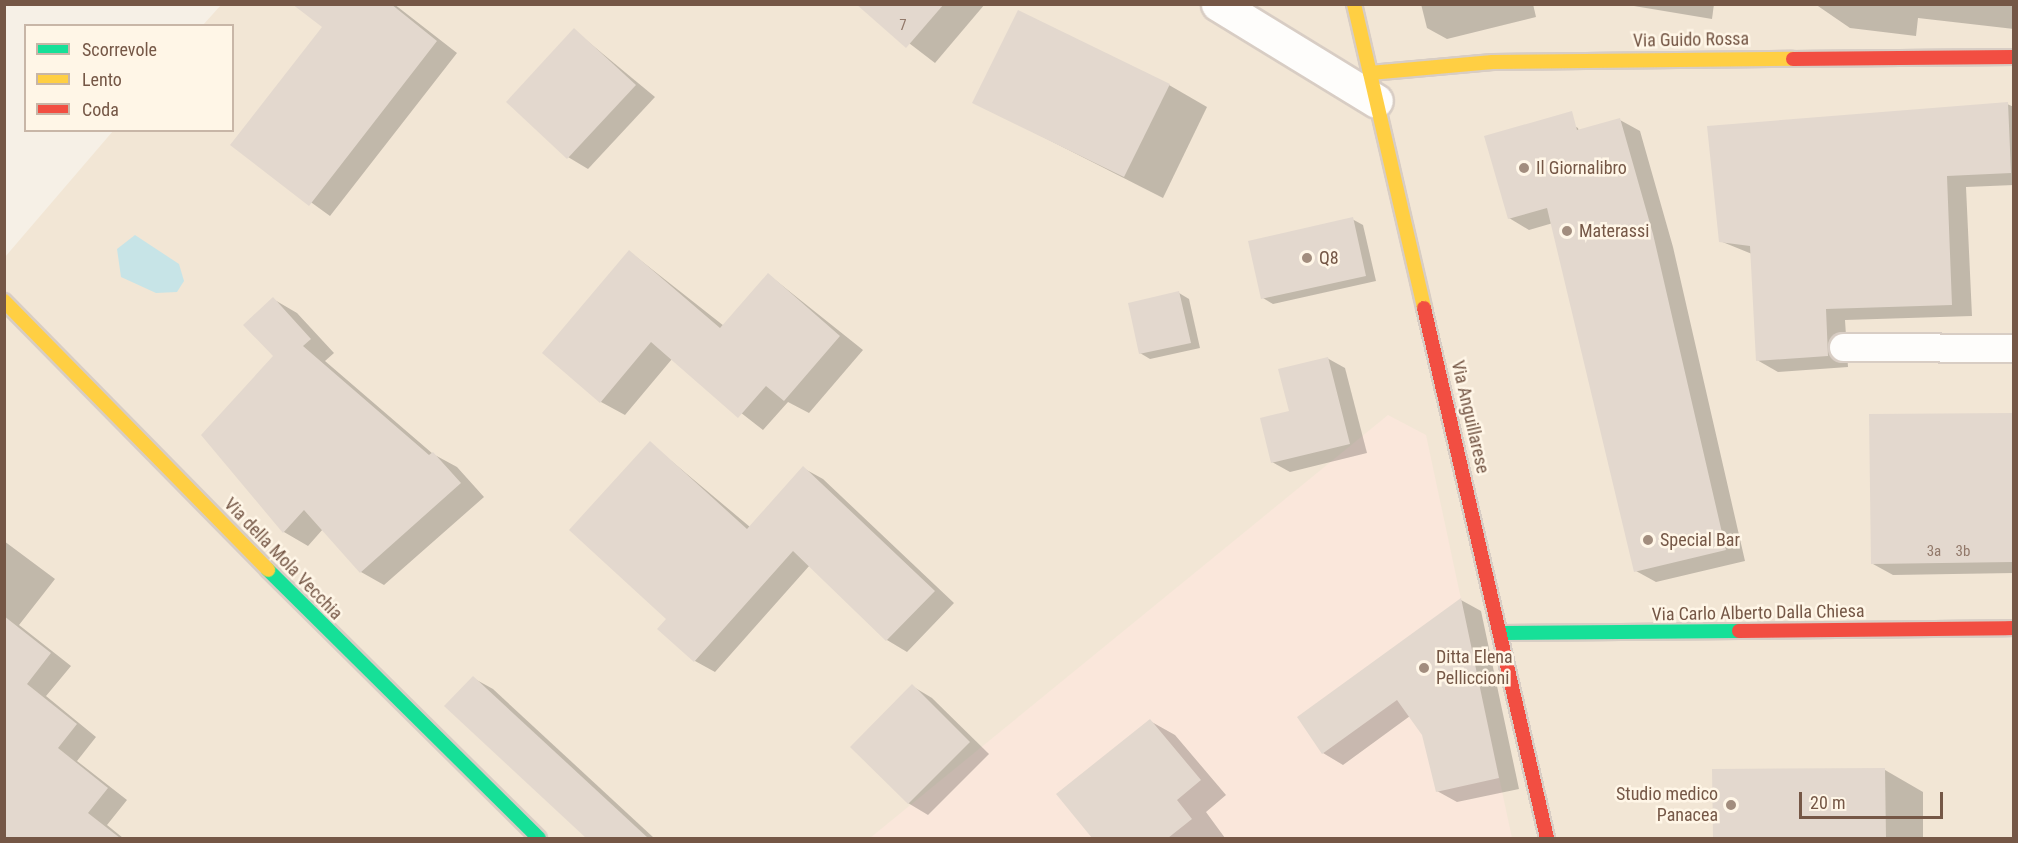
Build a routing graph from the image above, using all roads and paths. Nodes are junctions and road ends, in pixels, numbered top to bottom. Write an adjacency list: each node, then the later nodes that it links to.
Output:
1 (1218, 4): 4 (street)
2 (1354, 4): 4 (street, Via Anguillarese)
3 (2013, 57): 4 (street, Via Guido Rossa)
4 (1373, 87): 9 (street, Via Anguillarese)
5 (4, 301): 10 (street, Via della Mola Vecchia)
6 (1843, 347): 7 (lane)
7 (2013, 348)
8 (2013, 628): 9 (street, Via Carlo Alberto Dalla Chiesa)
9 (1503, 633): 11 (street, Via Anguillarese)
10 (539, 838)
11 (1547, 838)

